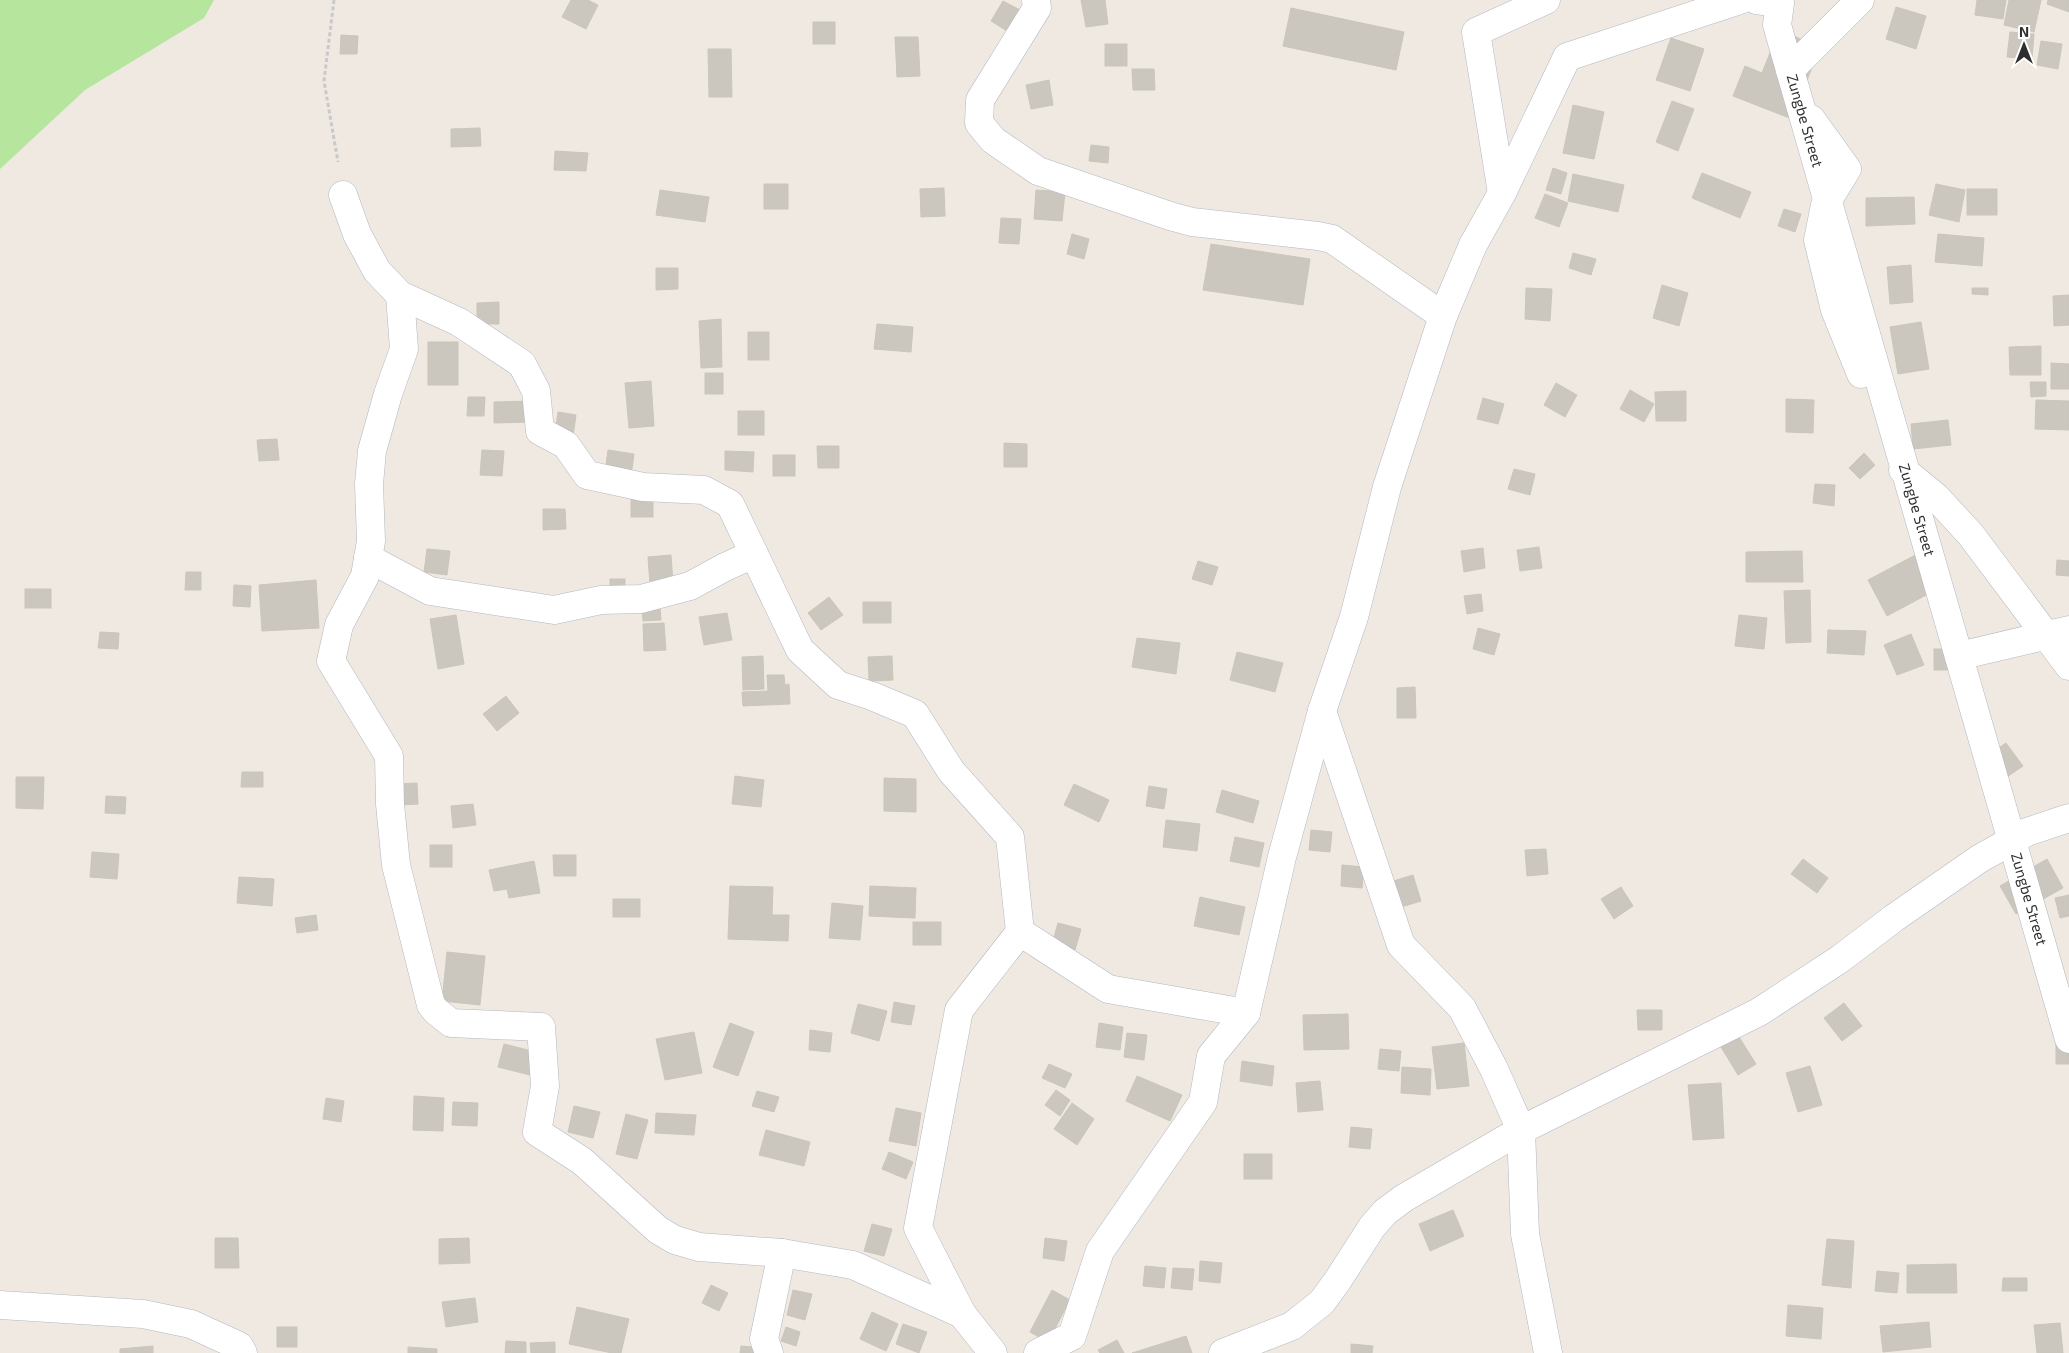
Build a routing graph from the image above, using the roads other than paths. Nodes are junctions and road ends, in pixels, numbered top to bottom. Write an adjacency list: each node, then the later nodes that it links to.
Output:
1 (1036, 0): 11 (street)
2 (1546, 0): 8 (street)
3 (1740, 0): 8 (street)
4 (1756, 0): 6 (street, Zungbe Street)
5 (1860, 0): 6 (street)
6 (1790, 70): 7 (street, Zungbe Street)
7 (1800, 104): 15 (street, Zungbe Street); 16 (street)
8 (1502, 193): 11 (street)
9 (343, 195): 10 (street)
10 (400, 295): 12 (street); 13 (street)
11 (1444, 316): 17 (street)
12 (754, 554): 13 (street); 21 (street)
13 (368, 558): 25 (street)
14 (2069, 630): 15 (street)
15 (1958, 656): 20 (street, Zungbe Street)
16 (2069, 666)
17 (1322, 711): 22 (street); 24 (street)
18 (2069, 798): 20 (street)
19 (2069, 816): 20 (street); 24 (street)
20 (2008, 829): 23 (street, Zungbe Street)
21 (1020, 932): 22 (street); 27 (street)
22 (1246, 1013): 31 (street)
23 (2068, 1033)
24 (1521, 1130): 32 (street); 33 (street)
25 (782, 1253): 27 (street); 29 (street)
26 (0, 1305): 28 (street)
27 (962, 1314): 30 (street)
28 (243, 1353)
29 (769, 1353)
30 (993, 1353)
31 (1038, 1353)
32 (1223, 1353)
33 (1548, 1353)

